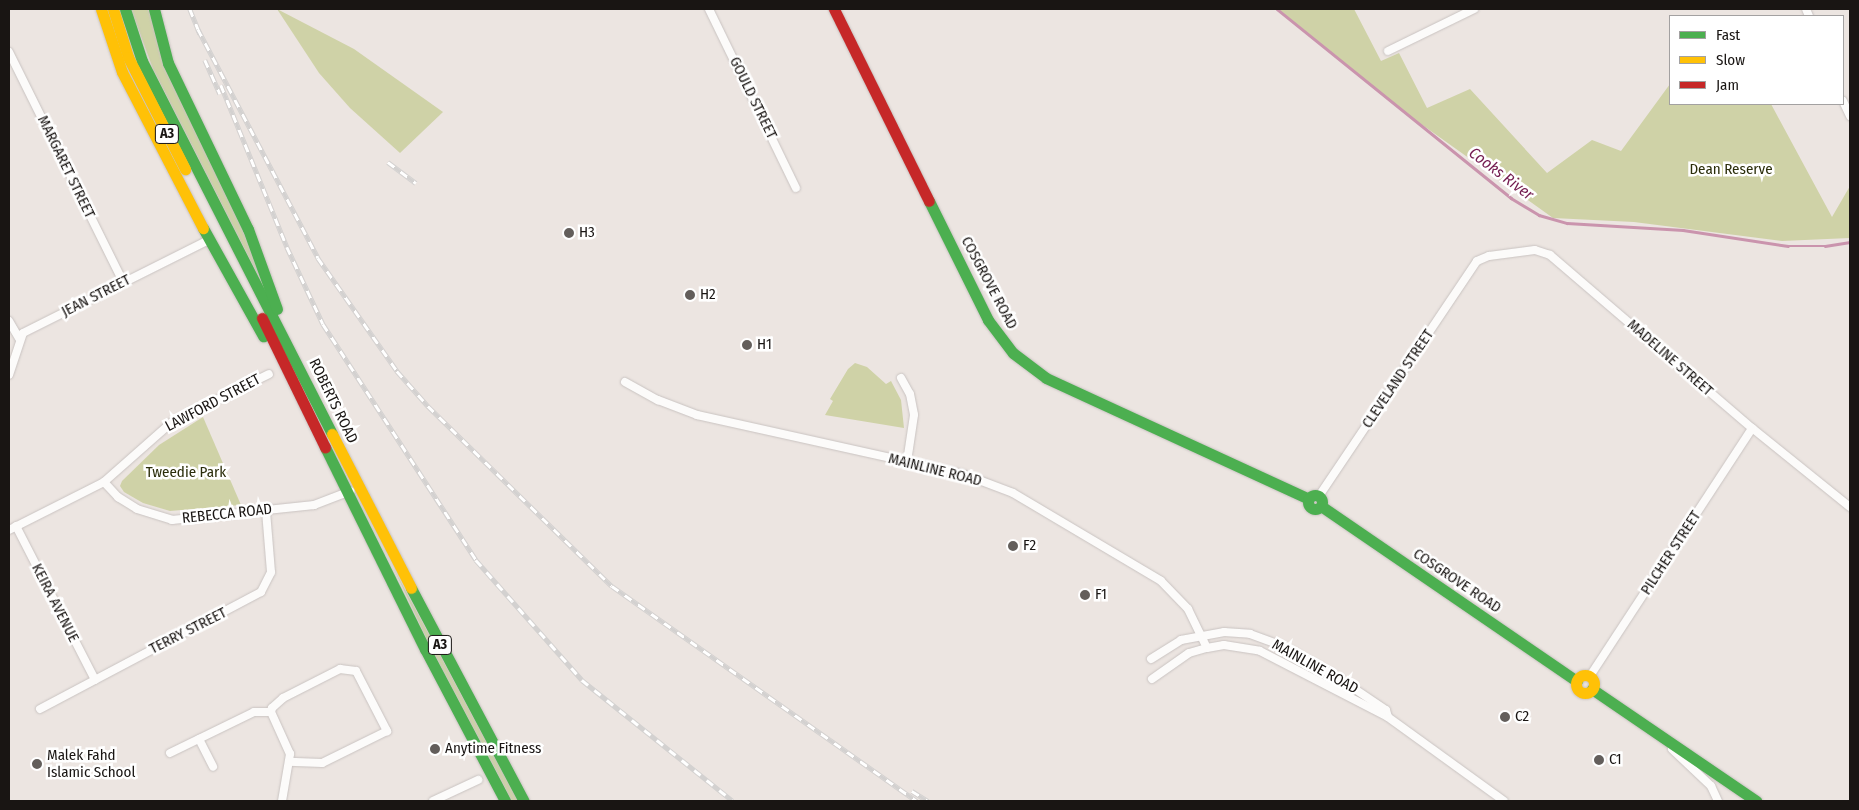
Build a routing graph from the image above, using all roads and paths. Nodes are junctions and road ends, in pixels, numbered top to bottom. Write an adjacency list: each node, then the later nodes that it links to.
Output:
1 (101, 9): 13 (main road)
2 (113, 9): 14 (main road, ROBERTS ROAD / A3)
3 (125, 9): 14 (main road, ROBERTS ROAD / A3)
4 (154, 9): 19 (main road)
5 (709, 9): 12 (street, GOULD STREET)
6 (834, 9): 30 (main road, COSGROVE ROAD)
7 (1474, 9): 8 (street)
8 (1388, 51)
9 (9, 52): 16 (street, MARGARET STREET)
10 (1844, 103): 11 (street)
11 (1850, 116)
12 (796, 188)
13 (208, 240): 16 (street, JEAN STREET); 20 (main road)
14 (234, 253): 19 (main road, ROBERTS ROAD / A3); 20 (main road, ROBERTS ROAD / A3)
15 (1477, 262): 25 (street, MADELINE STREET); 30 (street, CLEVELAND STREET)
16 (123, 282): 18 (street, JEAN STREET)
17 (9, 321): 18 (street)
18 (19, 338): 22 (street)
19 (294, 355): 28 (main road, ROBERTS ROAD / A3)
20 (288, 369): 29 (main road, ROBERTS ROAD / A3)
21 (269, 374): 27 (street, LAWFORD STREET)
22 (9, 375)
23 (901, 378): 26 (street)
24 (625, 382): 26 (street, MAINLINE ROAD)
25 (1752, 428): 31 (street, MADELINE STREET); 38 (street, PILCHER STREET)
26 (907, 462): 35 (street, MAINLINE ROAD)
27 (104, 482): 32 (street, REBECCA ROAD); 33 (street, LAWFORD STREET)
28 (359, 487): 29 (street, REBECCA ROAD); 56 (main road, ROBERTS ROAD / A3)
29 (347, 492): 32 (street, REBECCA ROAD); 55 (main road, ROBERTS ROAD / A3)
30 (1316, 500): 41 (main road, COSGROVE ROAD)
31 (1850, 507)
32 (266, 511): 40 (street, TERRY STREET)
33 (16, 526): 34 (street, LAWFORD STREET); 40 (street, KEIRA AVENUE)
34 (9, 530)
35 (1203, 635): 36 (street, MAINLINE ROAD); 37 (street, MAINLINE ROAD); 45 (street, MAINLINE ROAD)
36 (1207, 648): 39 (street, MAINLINE ROAD); 45 (street, MAINLINE ROAD)
37 (1151, 659)
38 (1590, 676): 41 (main road); 42 (main road)
39 (1152, 679)
40 (94, 680): 43 (street, TERRY STREET)
41 (1577, 681): 42 (main road)
42 (1592, 689): 46 (main road)
43 (40, 709)
44 (271, 712): 47 (street); 49 (street); 49 (street)
45 (1388, 717): 57 (street, MAINLINE ROAD)
46 (1660, 737): 52 (main road); 58 (street)
47 (199, 739): 48 (street); 50 (street)
48 (170, 753)
49 (289, 762): 53 (street)
50 (213, 767)
51 (478, 780): 54 (street)
52 (1751, 800)
53 (282, 801)
54 (433, 801)
55 (506, 801)
56 (524, 801)
57 (1504, 801)
58 (1718, 801)

